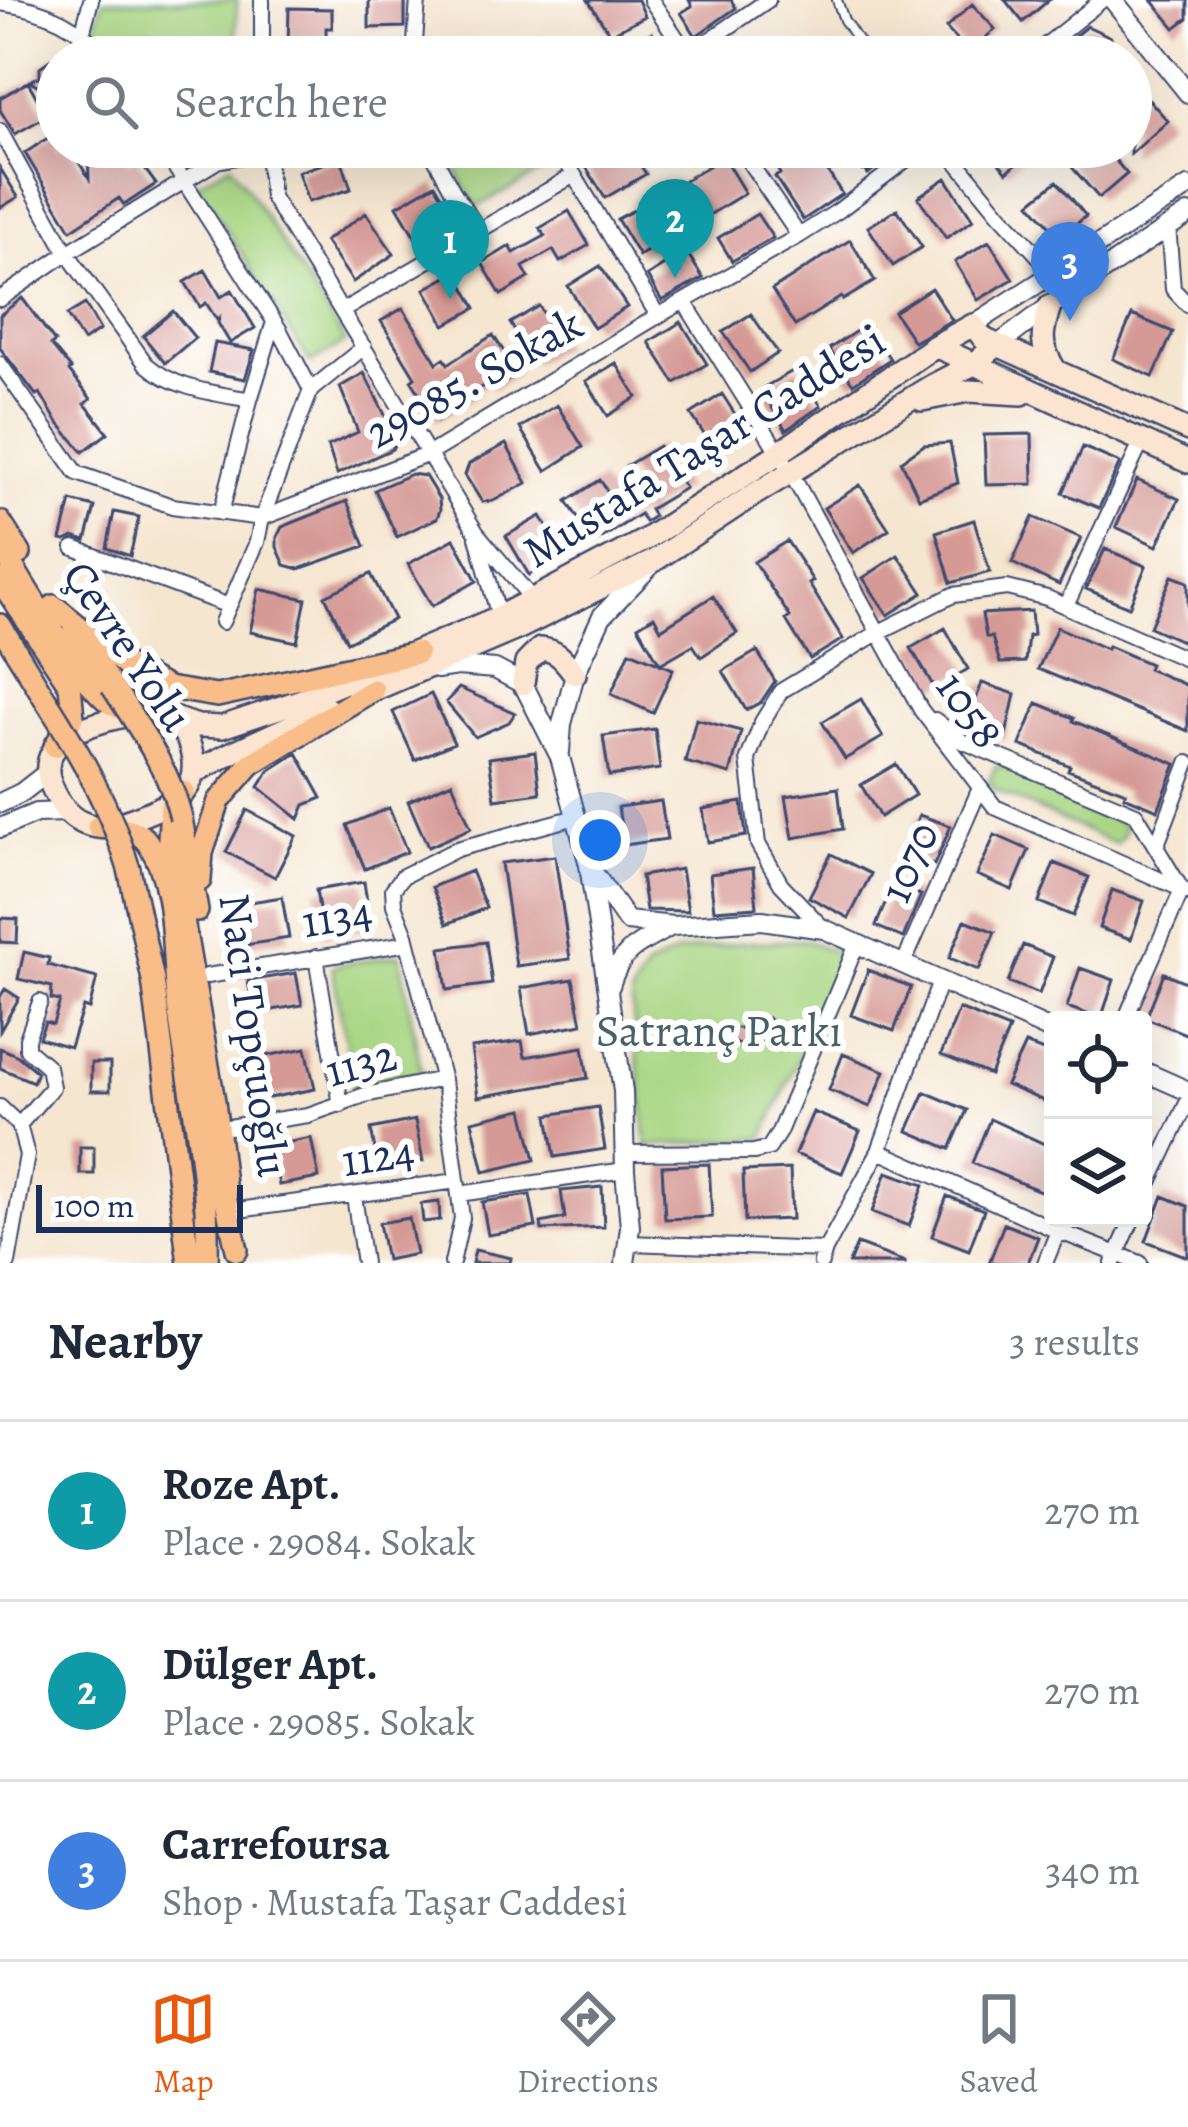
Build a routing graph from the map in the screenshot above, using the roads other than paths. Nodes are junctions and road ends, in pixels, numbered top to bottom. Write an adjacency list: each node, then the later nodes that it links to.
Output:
1 (91, 0): 10 (street)
2 (262, 0): 11 (street)
3 (418, 0): 12 (street)
4 (651, 0): 13 (street)
5 (837, 0): 15 (lane)
6 (1102, 0): 16 (street)
7 (1113, 0): 17 (street)
8 (760, 2): 14 (street)
9 (0, 3): 10 (street)
10 (82, 34)
11 (262, 36)
12 (415, 36)
13 (674, 36)
14 (713, 36)
15 (855, 36)
16 (1057, 36)
17 (1142, 36)
18 (1152, 48): 19 (street)
19 (1188, 93)
20 (0, 131): 36 (street)
21 (176, 168): 30 (street)
22 (206, 168): 30 (street)
23 (269, 168): 42 (street)
24 (440, 168): 34 (street)
25 (570, 168): 29 (street)
26 (753, 168): 35 (street)
27 (895, 168): 35 (street, 29085. Sokak)
28 (962, 168): 37 (street)
29 (574, 175): 34 (street); 43 (street)
30 (185, 182): 36 (street); 44 (street)
31 (1188, 187): 37 (street, Mustafa Taşar Caddesi)
32 (1188, 214): 33 (street, Mustafa Taşar Caddesi)
33 (1168, 225): 40 (street); 41 (street, Mustafa Taşar Caddesi)
34 (479, 230): 42 (street)
35 (799, 236): 39 (street, 29085. Sokak)
36 (67, 253): 38 (street); 54 (street)
37 (1055, 274): 45 (street, Mustafa Taşar Caddesi)
38 (0, 299)
39 (686, 303): 43 (street, 29085. Sokak); 60 (street, 1058)
40 (1188, 305)
41 (1050, 306): 46 (street, Mustafa Taşar Caddesi); 51 (main road)
42 (342, 311): 48 (street)
43 (658, 316): 58 (street, 29085. Sokak)
44 (274, 322): 52 (street); 54 (street)
45 (973, 325): 46 (main road); 47 (main road, Mustafa Taşar Caddesi)
46 (998, 345): 50 (main road, Mustafa Taşar Caddesi); 51 (main road)
47 (935, 346): 50 (main road); 60 (main road, Mustafa Taşar Caddesi)
48 (364, 347): 52 (street); 58 (street)
49 (0, 364): 61 (street, 29085. Sokak)
50 (972, 365): 53 (main road); 55 (main road, Mustafa Taşar Caddesi)
51 (1057, 371): 56 (main road)
52 (311, 390): 62 (street)
53 (1041, 396): 55 (main road); 57 (main road)
54 (250, 400): 61 (street)
55 (898, 407): 60 (main road, Mustafa Taşar Caddesi)
56 (1188, 430)
57 (1142, 441): 59 (main road); 72 (street)
58 (430, 454): 62 (street, 29085. Sokak); 64 (street)
59 (1188, 462)
60 (786, 464): 67 (main road, Mustafa Taşar Caddesi); 69 (main road, Mustafa Taşar Caddesi); 76 (street, 1058)
61 (221, 513): 62 (street, 29085. Sokak)
62 (262, 518): 71 (street)
63 (0, 522): 70 (main road, Çevre Yolu)
64 (476, 532): 69 (street); 73 (street)
65 (0, 546): 83 (main road)
66 (74, 548): 71 (street)
67 (656, 560): 78 (main road, Mustafa Taşar Caddesi); 79 (street)
68 (0, 580): 84 (main road)
69 (532, 599): 73 (main road, Mustafa Taşar Caddesi)
70 (54, 606): 78 (main road); 93 (main road, Çevre Yolu, bridge)
71 (229, 606): 74 (street)
72 (1066, 606): 76 (street); 77 (street)
73 (499, 617): 78 (main road, Mustafa Taşar Caddesi)
74 (221, 622)
75 (0, 625): 98 (main road, Çevre Yolu, bridge)
76 (879, 632): 82 (street, 1058); 102 (street)
77 (1188, 660)
78 (414, 663): 80 (street); 81 (main road, Mustafa Taşar Caddesi); 83 (main road, Mustafa Taşar Caddesi)
79 (574, 674): 80 (main road); 85 (street)
80 (523, 684): 85 (street)
81 (374, 690): 88 (main road, Mustafa Taşar Caddesi); 100 (main road)
82 (922, 710): 89 (street, 1058); 96 (street)
83 (160, 713): 84 (main road); 88 (main road)
84 (55, 746): 87 (main road)
85 (560, 757): 92 (street)
86 (1188, 763): 96 (street)
87 (48, 772): 90 (street); 91 (main road)
88 (189, 783): 94 (main road); 130 (main road)
89 (980, 788): 99 (street, 1058); 106 (street, 1070)
90 (0, 803)
91 (68, 812): 94 (main road); 95 (street)
92 (576, 817): 97 (street); 103 (street)
93 (181, 818): 100 (main road, Naci Topçuoğlu)
94 (98, 827): 135 (main road)
95 (0, 828)
96 (1156, 847): 99 (street)
97 (589, 865): 101 (street); 109 (street)
98 (130, 869): 134 (main road, Naci Topçuoğlu)
99 (1186, 890): 111 (street)
100 (197, 910): 107 (main road, Naci Topçuoğlu)
101 (673, 926): 102 (street); 109 (street)
102 (824, 929): 104 (street)
103 (408, 943): 105 (street, 1134); 114 (street)
104 (857, 944): 106 (street); 122 (street, 1124)
105 (316, 957): 107 (street, 1134); 117 (street)
106 (904, 965): 108 (street)
107 (207, 976): 120 (main road, Naci Topçuoğlu)
108 (940, 981): 112 (street); 121 (street)
109 (609, 993): 122 (street)
110 (40, 1002): 119 (street)
111 (1128, 1011)
112 (1044, 1027)
113 (1152, 1075): 115 (street)
114 (442, 1079): 117 (street, 1132); 124 (street)
115 (1188, 1091)
116 (1188, 1101): 123 (street)
117 (341, 1105): 120 (street, 1132)
118 (0, 1107): 119 (street)
119 (19, 1125): 133 (street)
120 (228, 1127): 126 (main road, Naci Topçuoğlu)
121 (879, 1151): 128 (street); 131 (street)
122 (626, 1161): 124 (street, 1124); 129 (street)
123 (1152, 1178)
124 (458, 1187): 125 (street, 1124); 137 (street)
125 (354, 1196): 126 (street, 1124); 136 (street)
126 (238, 1210): 130 (main road, Naci Topçuoğlu)
127 (1129, 1227): 132 (street)
128 (1058, 1231): 132 (street); 138 (street)
129 (627, 1253): 131 (street)
130 (237, 1257)
131 (823, 1257)
132 (1115, 1258): 139 (street)
133 (8, 1263)
134 (189, 1263)
135 (207, 1263)
136 (364, 1263)
137 (452, 1263)
138 (1046, 1263)
139 (1140, 1263)

